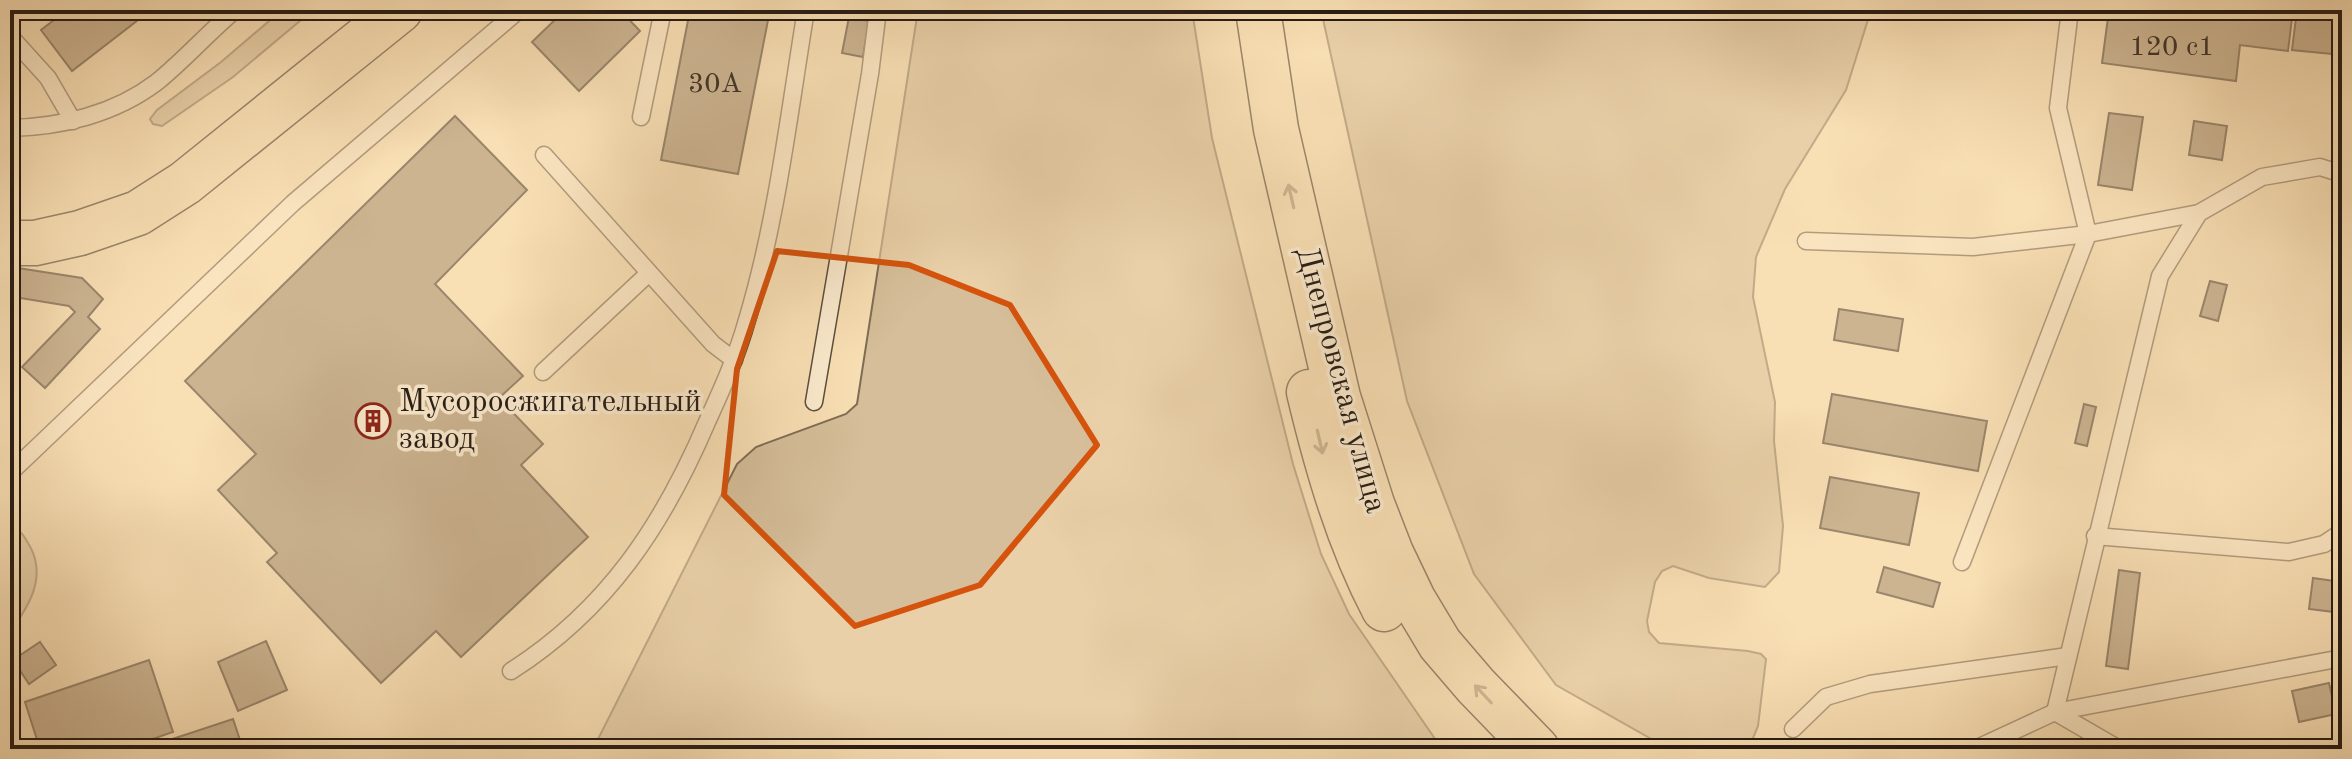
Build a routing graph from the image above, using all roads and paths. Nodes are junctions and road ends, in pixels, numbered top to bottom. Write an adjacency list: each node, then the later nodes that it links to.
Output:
1 (365, 10): 18 (main road)
2 (400, 10): 21 (main road)
3 (519, 10): 26 (lane)
4 (663, 10): 12 (lane)
5 (806, 10): 23 (lane)
6 (878, 10): 25 (lane)
7 (1228, 10): 35 (main road, Днепровская улица, one-way to 35)
8 (1258, 10): 36 (main road, Днепровская улица, one-way to 8)
9 (2070, 10): 19 (lane)
10 (233, 11): 13 (lane)
11 (10, 36): 13 (lane)
12 (641, 117)
13 (73, 121): 14 (lane)
14 (10, 128)
15 (544, 155): 22 (lane)
16 (2342, 174): 17 (lane)
17 (2199, 213): 19 (lane); 28 (lane)
18 (10, 218)
19 (2088, 234): 20 (lane); 29 (lane)
20 (1806, 241)
21 (10, 243)
22 (649, 273): 23 (lane); 24 (lane)
23 (734, 360): 32 (lane)
24 (543, 372)
25 (814, 402)
26 (10, 473)
27 (2342, 532): 28 (lane)
28 (2095, 536): 30 (lane)
29 (1962, 562)
30 (2068, 656): 33 (lane); 34 (lane)
31 (2342, 658): 33 (lane)
32 (511, 671)
33 (2055, 712): 37 (lane); 38 (lane)
34 (1793, 729)
35 (1497, 749)
36 (1537, 749)
37 (1975, 749)
38 (2119, 749)

